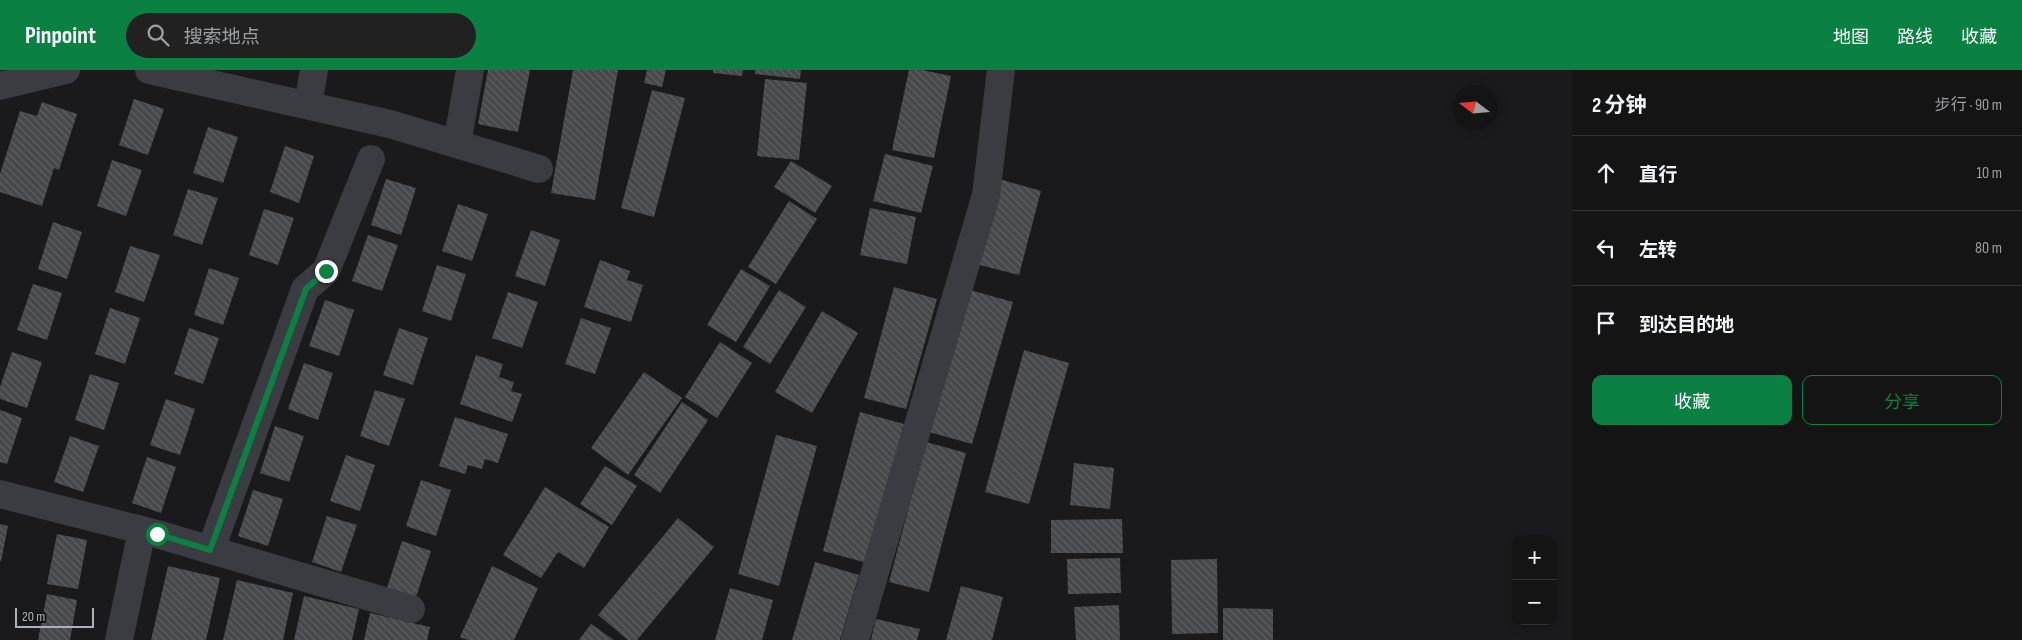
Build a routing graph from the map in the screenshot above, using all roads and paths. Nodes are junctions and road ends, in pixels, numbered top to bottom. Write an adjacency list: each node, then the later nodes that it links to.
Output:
1 (66, 70): 6 (street)
2 (148, 70): 7 (street)
3 (314, 70): 7 (street)
4 (470, 70): 8 (street)
5 (1001, 70): 16 (street)
6 (0, 86)
7 (308, 105): 8 (street)
8 (457, 144): 10 (street)
9 (371, 158): 13 (street)
10 (539, 169)
11 (0, 494): 12 (street)
12 (142, 530): 13 (street); 15 (street)
13 (210, 550): 14 (street)
14 (411, 609)
15 (119, 640)
16 (855, 640)

